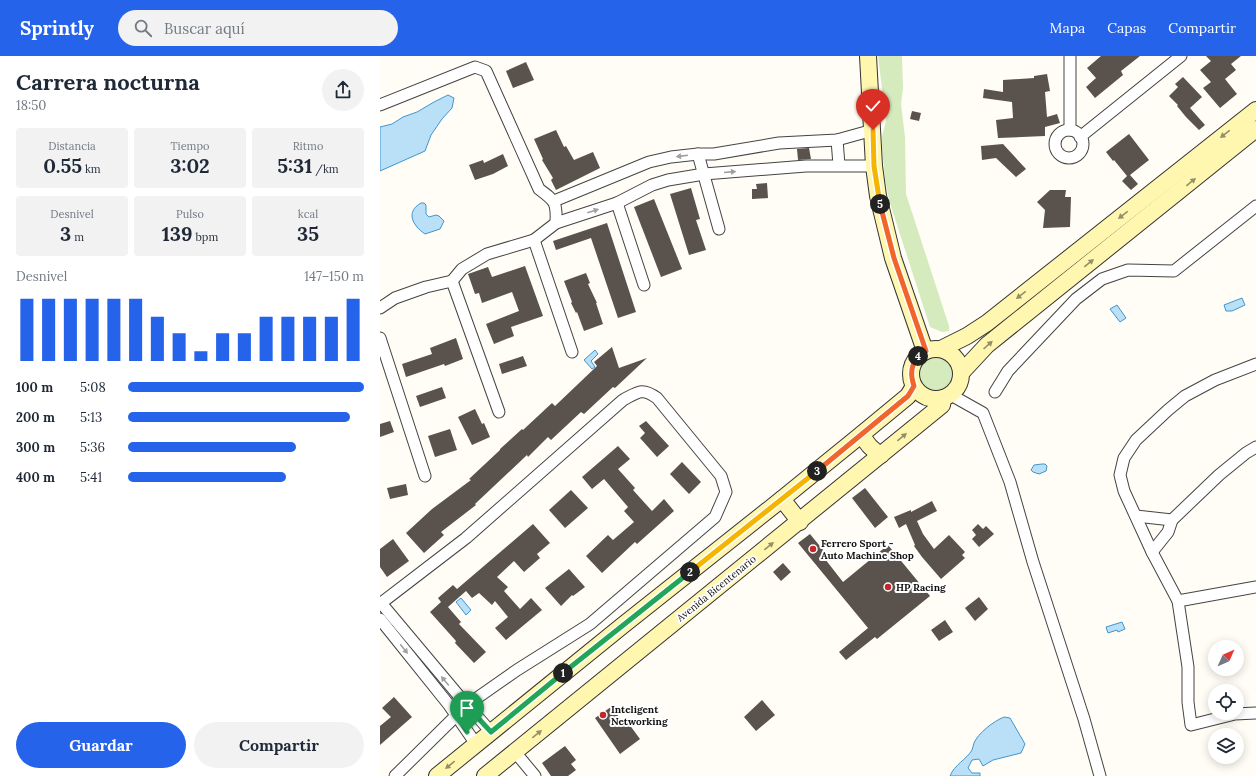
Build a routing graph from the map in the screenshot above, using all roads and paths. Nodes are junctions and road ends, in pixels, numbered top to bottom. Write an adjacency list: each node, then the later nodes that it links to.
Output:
1 (868, 56): 7 (street)
2 (1070, 56): 8 (street)
3 (1181, 56): 9 (street)
4 (380, 105): 15 (street)
5 (1256, 110): 25 (street, one-way to 25)
6 (1256, 129): 28 (street, one-way to 6)
7 (873, 130): 10 (street); 13 (street)
8 (1070, 130): 9 (street); 9 (street)
9 (1080, 137)
10 (837, 140): 11 (street); 12 (street)
11 (698, 154): 14 (street); 15 (street, one-way to 15)
12 (840, 165): 13 (street); 14 (street, one-way to 12)
13 (874, 166): 25 (street)
14 (704, 174): 16 (street); 19 (street)
15 (554, 201): 18 (street)
16 (617, 203): 18 (street, one-way to 16); 22 (street)
17 (1256, 206): 30 (street)
18 (556, 223): 20 (street)
19 (719, 229)
20 (534, 240): 21 (street); 26 (street)
21 (452, 281): 23 (street); 32 (street)
22 (644, 285)
23 (380, 308)
24 (380, 338): 36 (street)
25 (933, 350): 28 (street); 29 (street)
26 (572, 352)
27 (1256, 364): 38 (street)
28 (961, 373): 31 (street)
29 (914, 386): 31 (street); 33 (street)
30 (995, 392)
31 (947, 396): 35 (street, Avenida Bicentenario, one-way to 31); 56 (street)
32 (499, 412)
33 (862, 434): 35 (street); 37 (street)
34 (1256, 447): 39 (street)
35 (881, 455): 40 (street, Avenida Bicentenario)
36 (425, 476)
37 (782, 499): 40 (street); 49 (street)
38 (1136, 516): 39 (street); 41 (street)
39 (1172, 520): 41 (street)
40 (800, 522): 51 (street, Avenida Bicentenario, one-way to 40)
41 (1152, 552): 43 (street)
42 (1256, 587): 43 (street)
43 (1178, 601): 47 (street)
44 (381, 603): 46 (street, one-way to 44); 46 (street)
45 (380, 619): 48 (street, one-way to 48)
46 (467, 706): 48 (street); 49 (street)
47 (1256, 713)
48 (456, 715): 50 (street); 52 (street)
49 (491, 732): 50 (street)
50 (476, 744): 53 (street, one-way to 53)
51 (515, 752): 54 (street, Avenida Bicentenario); 55 (street)
52 (395, 776)
53 (437, 776)
54 (485, 776)
55 (535, 776)
56 (1100, 776)

